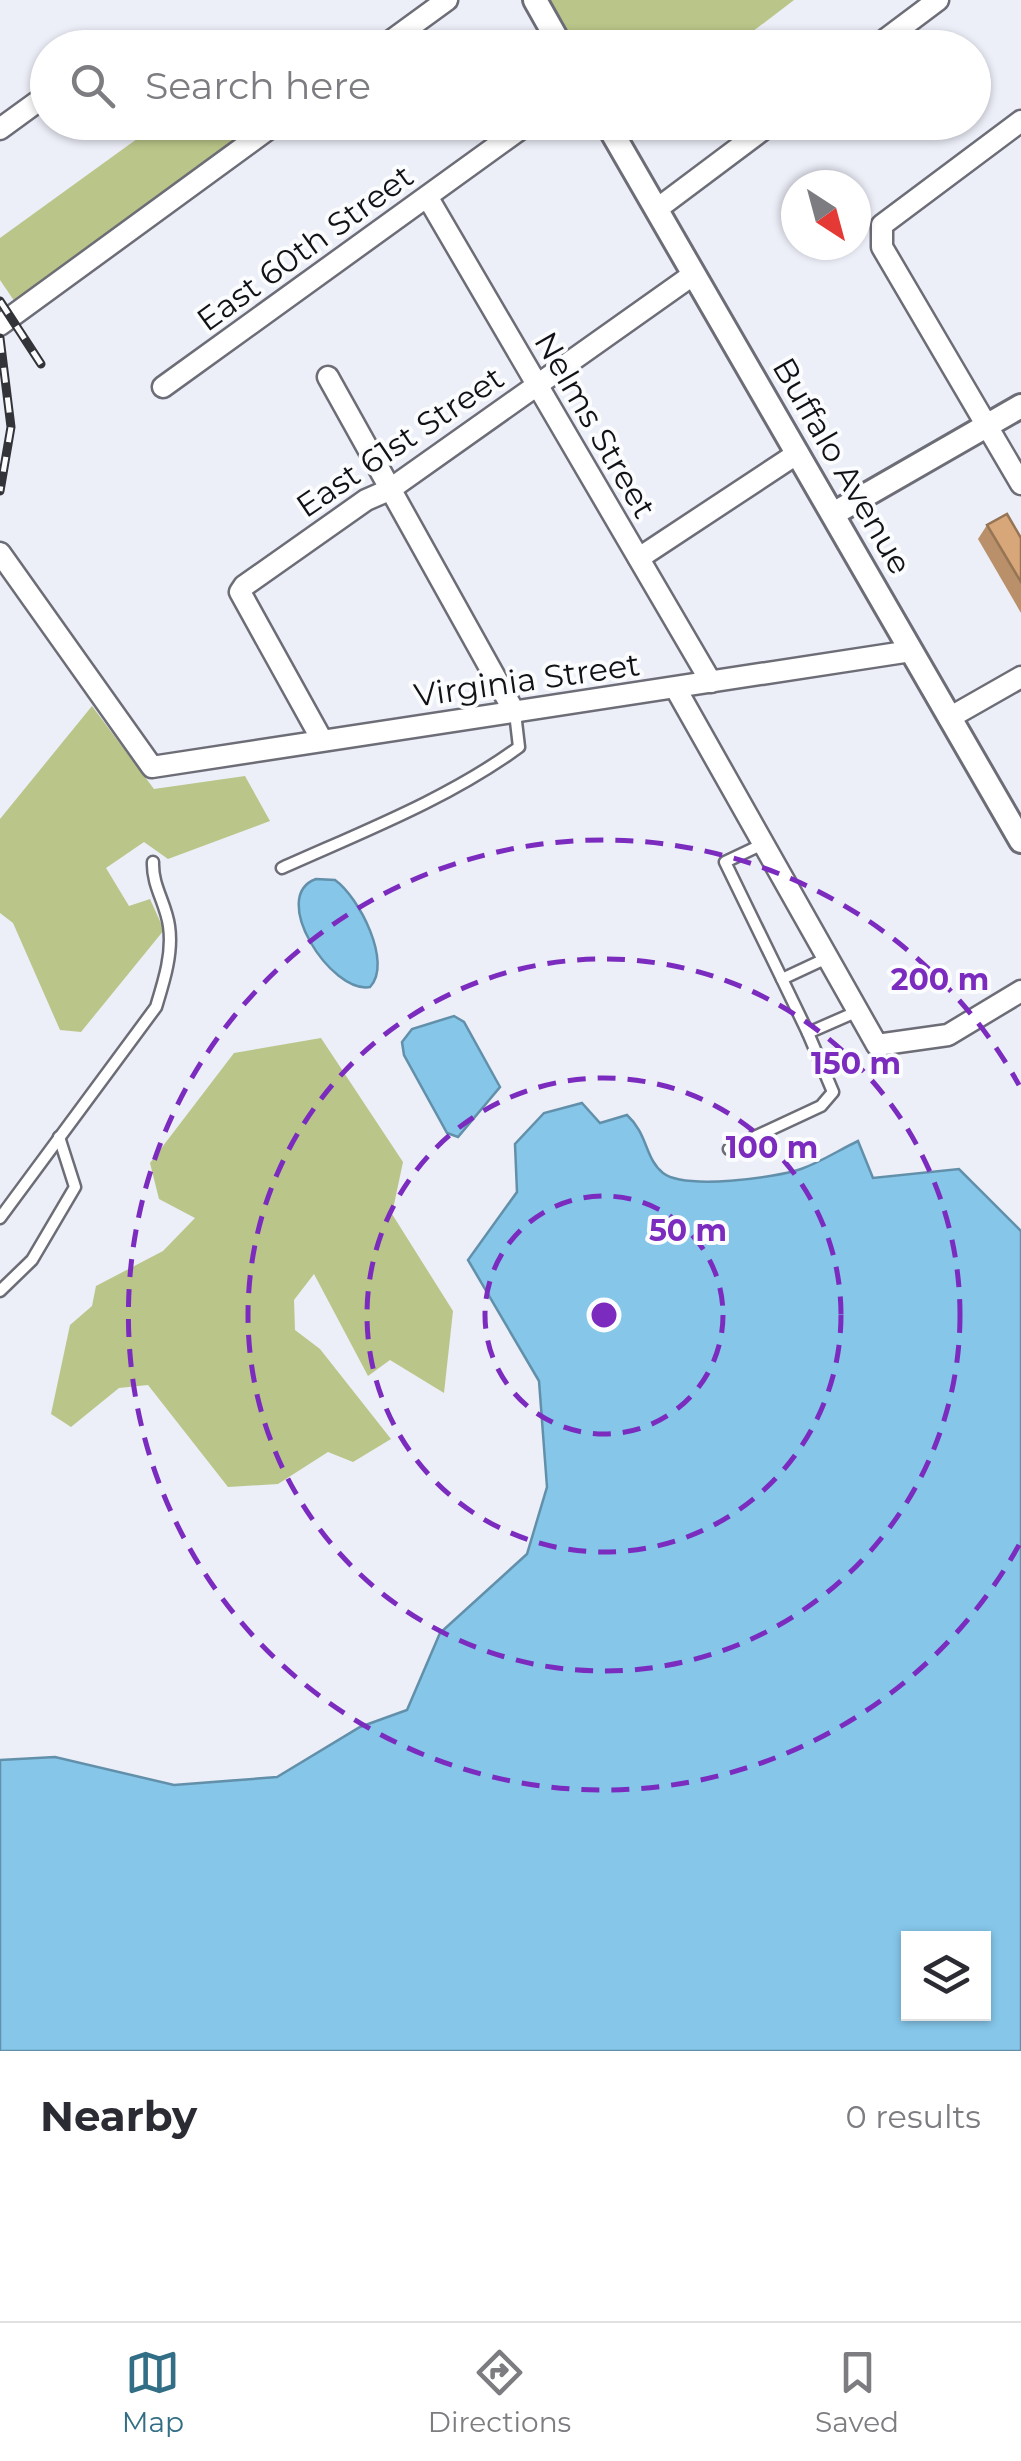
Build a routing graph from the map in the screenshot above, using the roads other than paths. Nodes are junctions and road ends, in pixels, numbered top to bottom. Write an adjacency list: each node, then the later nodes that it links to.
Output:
1 (447, 0): 4 (street)
2 (535, 0): 5 (street)
3 (938, 0): 6 (street)
4 (406, 30)
5 (552, 30)
6 (898, 30)
7 (30, 107): 9 (street)
8 (1021, 121): 22 (street)
9 (0, 129)
10 (253, 140): 17 (street)
11 (506, 140): 14 (street, East 60th Street)
12 (616, 140): 15 (street, Buffalo Avenue)
13 (749, 140): 15 (street)
14 (428, 198): 19 (street, Nelms Street); 20 (street, East 60th Street)
15 (656, 210): 16 (street, Buffalo Avenue)
16 (694, 274): 19 (street, East 61st Street); 23 (street, Buffalo Avenue)
17 (0, 325)
18 (328, 377): 25 (street)
19 (536, 384): 25 (street, East 61st Street); 27 (street, Nelms Street)
20 (163, 387)
21 (1021, 406): 22 (street)
22 (987, 426): 24 (street); 26 (street)
23 (798, 453): 26 (street, Buffalo Avenue); 27 (street)
24 (1021, 484)
25 (389, 490): 33 (street); 35 (street, East 61st Street)
26 (833, 514): 29 (street, Buffalo Avenue)
27 (639, 558): 31 (street, Nelms Street)
28 (4, 568): 35 (street, Virginia Street)
29 (911, 651): 31 (street, Virginia Street); 34 (street, Buffalo Avenue)
30 (1021, 677): 34 (street)
31 (710, 682): 32 (street, Virginia Street)
32 (676, 688): 33 (street, Virginia Street); 38 (street)
33 (514, 713): 35 (street, Virginia Street); 40 (lane)
34 (948, 718): 36 (street, Buffalo Avenue)
35 (322, 740)
36 (1011, 806): 37 (street, Buffalo Avenue)
37 (1021, 841)
38 (763, 844): 41 (street); 42 (lane)
39 (154, 862): 46 (lane)
40 (282, 868)
41 (830, 963): 42 (lane); 44 (street)
42 (782, 979): 45 (lane)
43 (1021, 991): 44 (street)
44 (856, 1012): 45 (lane)
45 (808, 1032): 47 (lane)
46 (59, 1138): 48 (lane); 49 (lane)
47 (729, 1149)
48 (0, 1218)
49 (0, 1291)

